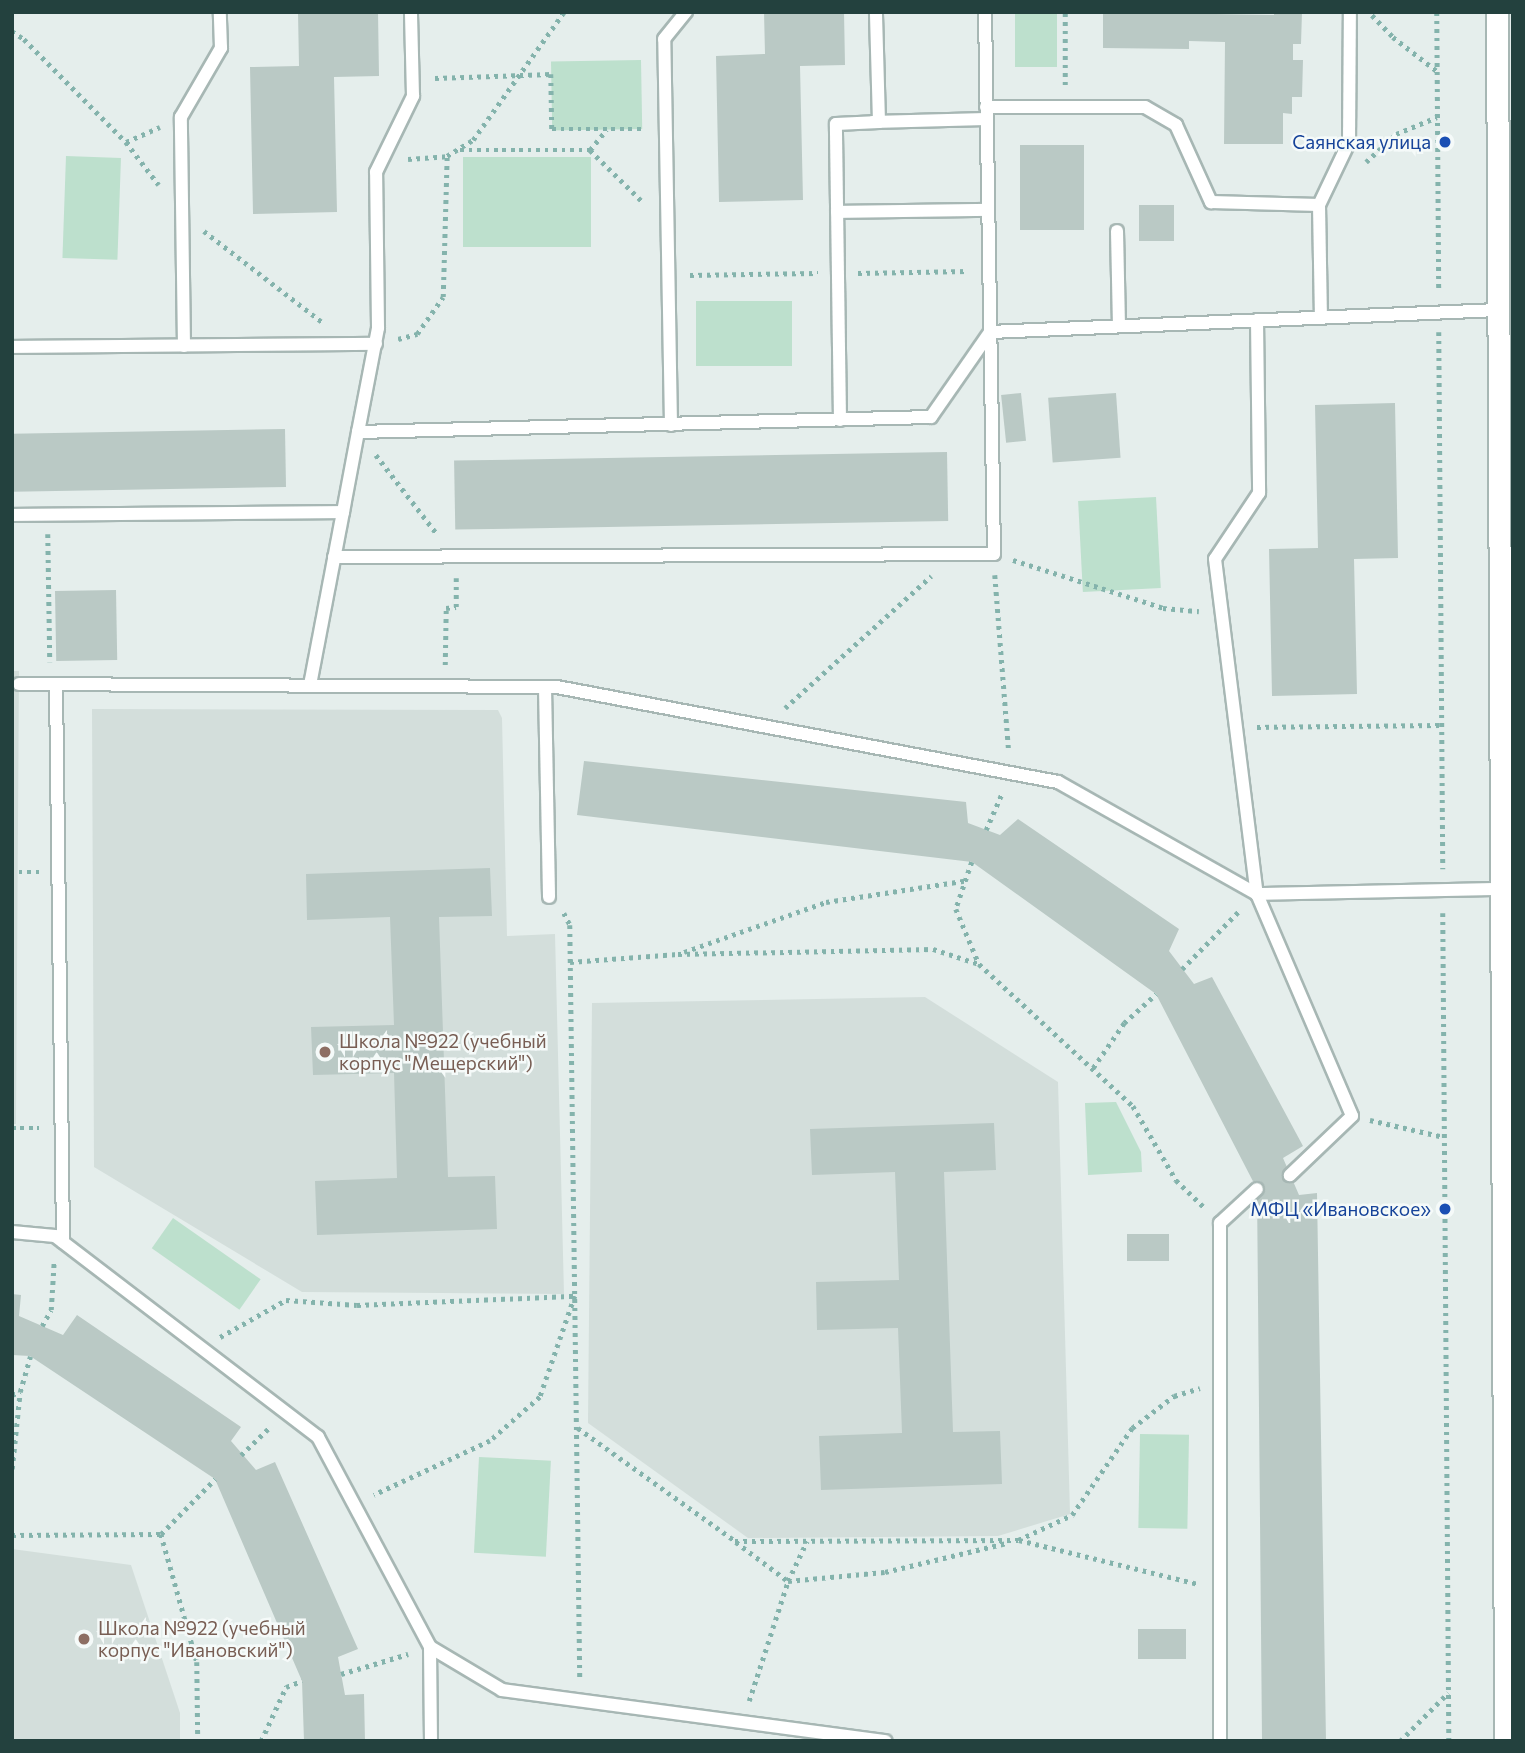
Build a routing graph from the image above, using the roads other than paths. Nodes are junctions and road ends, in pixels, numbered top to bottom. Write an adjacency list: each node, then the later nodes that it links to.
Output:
1 (220, 12): 20 (lane)
2 (411, 12): 19 (lane)
3 (686, 12): 23 (lane)
4 (876, 12): 9 (lane)
5 (985, 12): 8 (lane)
6 (1350, 12): 10 (lane)
7 (1497, 12): 14 (street)
8 (986, 113): 9 (lane); 10 (lane); 11 (lane)
9 (873, 122): 12 (lane)
10 (1319, 205): 15 (lane)
11 (988, 210): 12 (lane); 18 (lane)
12 (837, 212): 22 (lane)
13 (1117, 231): 17 (lane)
14 (1498, 310): 15 (lane); 25 (street)
15 (1321, 317): 16 (lane)
16 (1256, 320): 17 (lane); 34 (lane)
17 (1119, 326): 18 (lane)
18 (990, 332): 22 (lane); 28 (lane)
19 (376, 344): 20 (lane); 24 (lane)
20 (184, 346): 21 (lane)
21 (12, 347)
22 (840, 420): 23 (lane)
23 (671, 425): 24 (lane)
24 (358, 432): 26 (lane)
25 (1506, 458): 33 (street)
26 (343, 512): 27 (lane); 28 (lane)
27 (12, 515)
28 (334, 557): 31 (lane)
29 (19, 684): 30 (lane)
30 (53, 684): 31 (lane); 39 (lane)
31 (310, 685): 32 (lane)
32 (545, 687): 34 (lane); 35 (lane)
33 (1500, 889): 34 (lane); 44 (street)
34 (1256, 894): 36 (lane)
35 (549, 897)
36 (1290, 1175)
37 (1257, 1189): 43 (lane)
38 (12, 1232): 39 (lane)
39 (59, 1239): 40 (lane)
40 (430, 1647): 41 (lane); 42 (lane)
41 (431, 1741)
42 (886, 1741)
43 (1220, 1741)
44 (1505, 1741)

